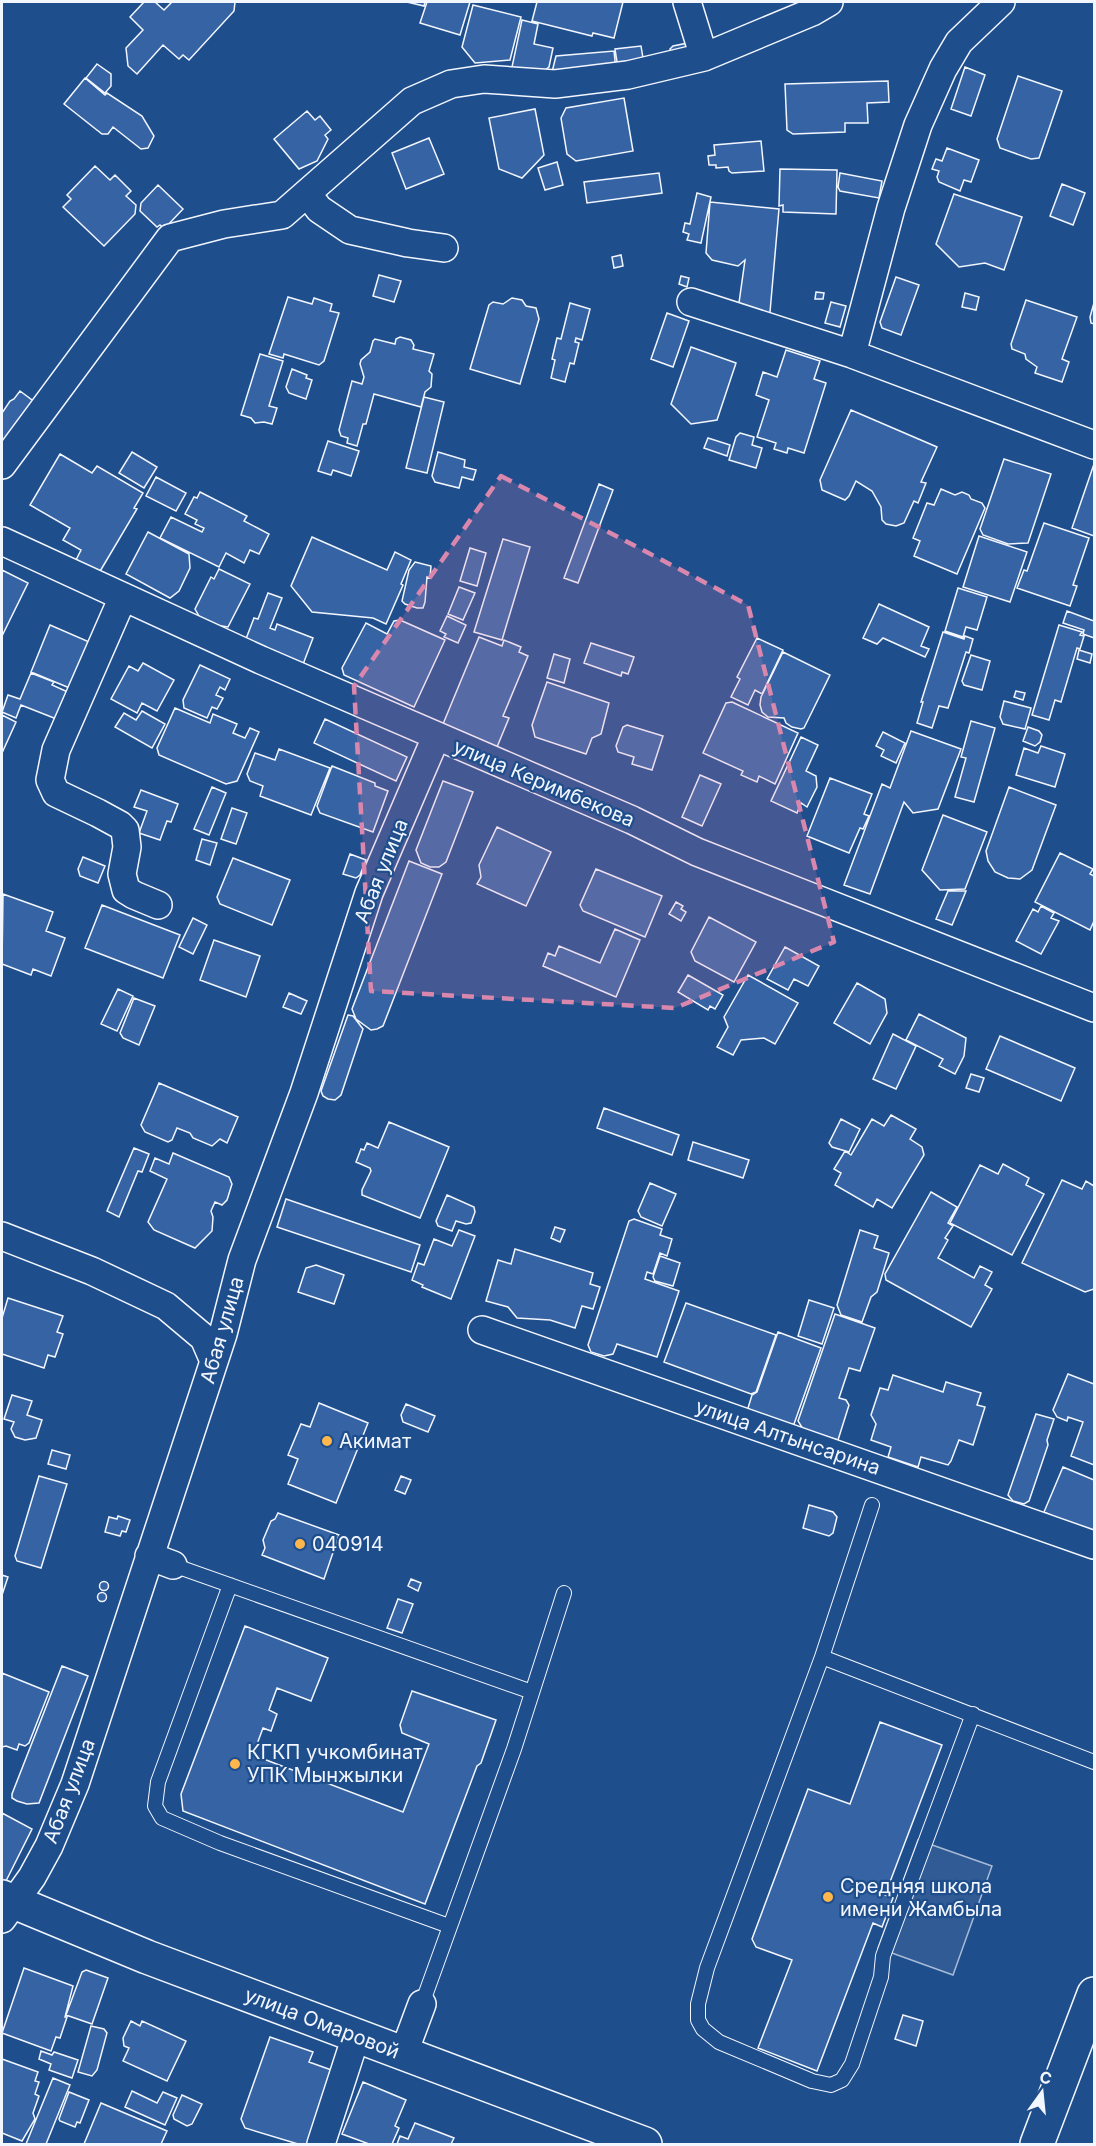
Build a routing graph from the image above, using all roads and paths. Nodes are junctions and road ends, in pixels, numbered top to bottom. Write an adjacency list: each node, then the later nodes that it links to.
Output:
1 (687, 2): 4 (street)
2 (830, 2): 4 (street)
3 (1001, 2): 8 (street)
4 (704, 57): 5 (street)
5 (307, 193): 6 (street); 10 (street)
6 (444, 248)
7 (691, 302): 8 (street)
8 (852, 354): 9 (street)
9 (1095, 445)
10 (2, 465)
11 (2, 541): 12 (street, улица Керимбекова)
12 (123, 597): 13 (street, улица Керимбекова); 14 (street)
13 (436, 736): 15 (street, улица Керимбекова); 18 (street, Абая улица)
14 (158, 905)
15 (1095, 1008)
16 (2, 1236): 18 (street)
17 (482, 1330): 20 (street, улица Алтынсарина)
18 (214, 1361): 21 (street, Абая улица)
19 (872, 1505): 24 (lane)
20 (1095, 1545)
21 (161, 1560): 22 (lane); 28 (street, Абая улица)
22 (230, 1585): 25 (lane); 29 (lane)
23 (564, 1593): 25 (lane)
24 (822, 1657): 26 (lane); 26 (lane)
25 (532, 1692): 29 (lane)
26 (973, 1714): 27 (lane)
27 (1095, 1762)
28 (5, 1906): 32 (main road, улица Омаровой)
29 (449, 1926): 31 (lane)
30 (1095, 1994): 36 (main road)
31 (422, 2004): 33 (street)
32 (357, 2036): 33 (main road, улица Омаровой); 34 (street)
33 (403, 2055): 35 (main road, улица Омаровой)
34 (321, 2145)
35 (645, 2145)
36 (1037, 2145)

